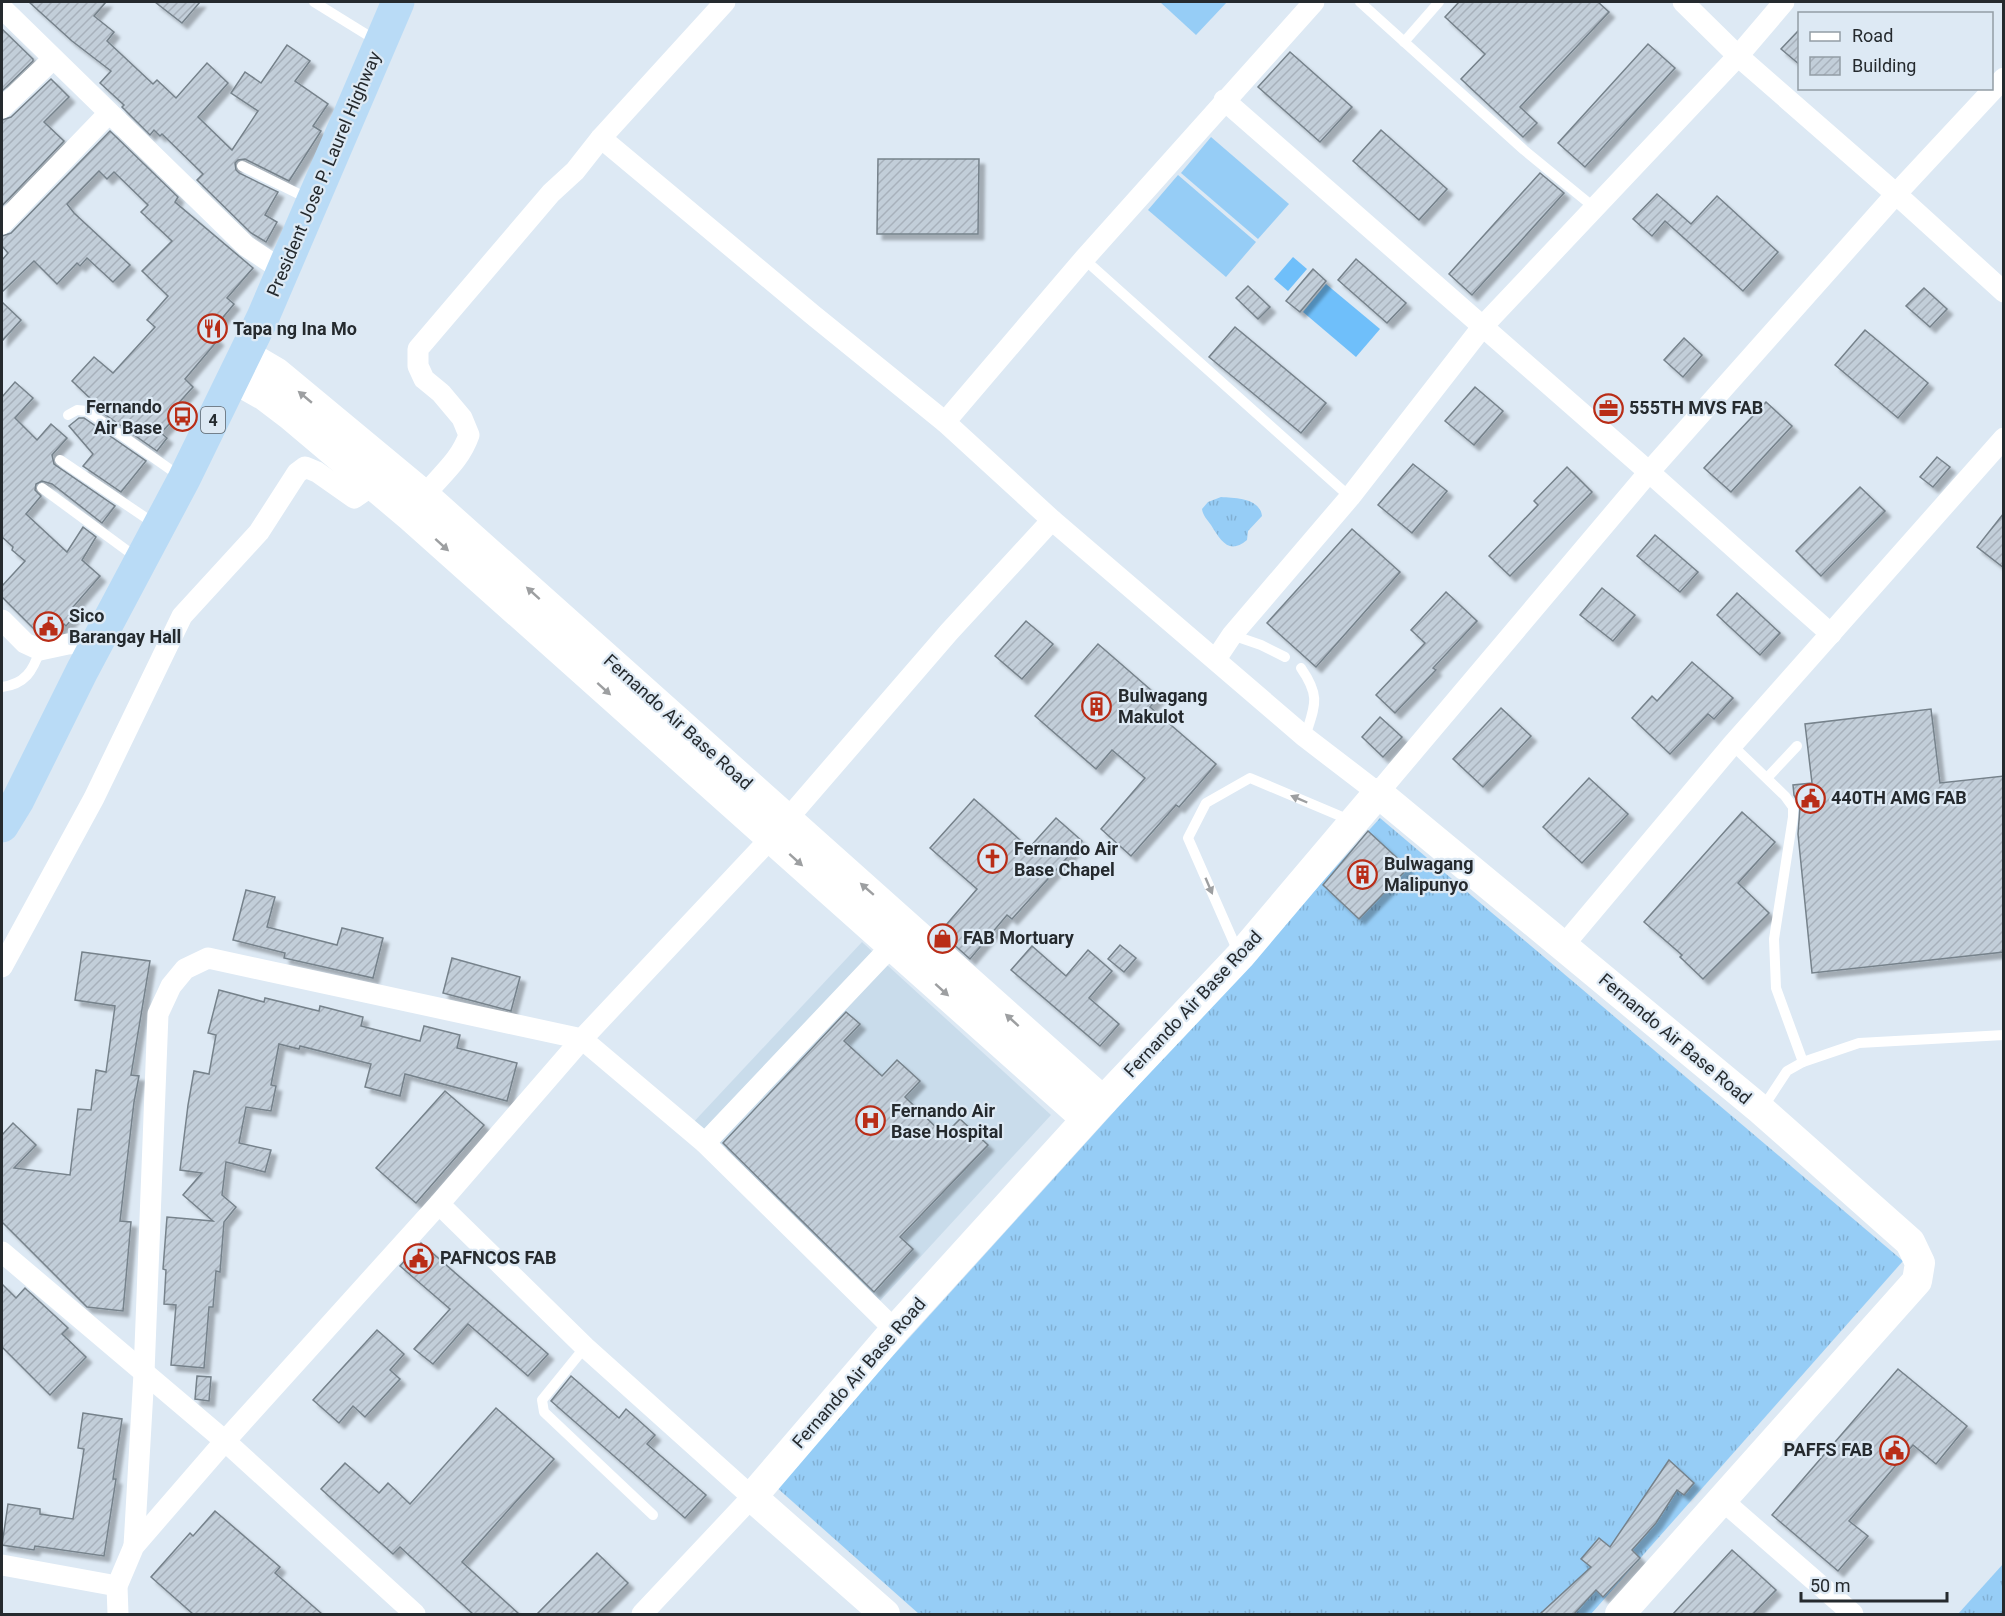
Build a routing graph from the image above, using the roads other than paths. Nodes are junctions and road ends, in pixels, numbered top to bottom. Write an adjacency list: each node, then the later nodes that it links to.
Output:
1 (314, 2): 11 (lane)
2 (398, 2): 11 (highway, President Jose P. Laurel Highway / 4)
3 (725, 2): 20 (street)
4 (1314, 2): 17 (street)
5 (1360, 2): 10 (lane)
6 (1439, 2): 10 (lane)
7 (1683, 2): 12 (street)
8 (1784, 2): 12 (street)
9 (2, 8): 13 (street)
10 (1404, 42): 24 (lane)
11 (380, 43): 23 (highway, President Jose P. Laurel Highway / 4)
12 (1738, 56): 22 (street); 24 (street)
13 (53, 59): 18 (street); 19 (street)
14 (2004, 78): 15 (street)
15 (1993, 90)
16 (1993, 90): 22 (street)
17 (1224, 100): 26 (street); 29 (street)
18 (2, 108)
19 (109, 113): 25 (street); 27 (street)
20 (601, 138): 32 (street); 40 (street)
21 (242, 166): 23 (lane)
22 (1896, 194): 28 (street); 35 (street)
23 (312, 201): 27 (highway, President Jose P. Laurel Highway / 4)
24 (1596, 209): 29 (street)
25 (2, 224)
26 (1084, 259): 32 (street); 39 (lane)
27 (282, 270): 30 (highway, President Jose P. Laurel Highway / 4)
28 (2004, 292)
29 (1484, 326): 35 (street); 39 (street)
30 (239, 366): 36 (street, Fernando Air Base Road); 37 (highway, President Jose P. Laurel Highway / 4)
31 (68, 415): 37 (lane)
32 (945, 422): 41 (street)
33 (2004, 438): 45 (street)
34 (60, 460): 42 (lane)
35 (1649, 472): 45 (street); 57 (street)
36 (381, 476): 40 (street, Fernando Air Base Road); 64 (street)
37 (184, 479): 42 (highway, President Jose P. Laurel Highway / 4)
38 (42, 488): 43 (lane)
39 (1350, 497): 46 (street)
40 (417, 506): 60 (street, Fernando Air Base Road)
41 (1052, 520): 50 (street); 60 (street)
42 (158, 527): 43 (highway, President Jose P. Laurel Highway / 4)
43 (140, 564): 47 (highway, President Jose P. Laurel Highway / 4)
44 (2, 620): 48 (street)
45 (1831, 634): 54 (street)
46 (1232, 635): 49 (lane); 50 (street)
47 (99, 641): 48 (street); 59 (highway, President Jose P. Laurel Highway / 4)
48 (40, 651): 52 (lane)
49 (1285, 657)
50 (1216, 659): 53 (street)
51 (1301, 668): 53 (lane)
52 (2, 687)
53 (1305, 737): 57 (street)
54 (1732, 745): 56 (lane); 62 (street)
55 (1797, 746): 56 (lane)
56 (1767, 778): 67 (lane)
57 (1378, 793): 58 (street, Fernando Air Base Road); 62 (street, Fernando Air Base Road)
58 (1352, 821): 63 (street, Fernando Air Base Road); 63 (lane, one-way to 63)
59 (2, 826)
60 (780, 829): 61 (street, Fernando Air Base Road); 66 (street)
61 (901, 936): 68 (street, Fernando Air Base Road); 70 (street)
62 (1563, 946): 69 (street, Fernando Air Base Road)
63 (1240, 956): 68 (street, Fernando Air Base Road)
64 (2, 967)
65 (2004, 1035): 67 (lane)
66 (582, 1039): 70 (street); 71 (street); 75 (street)
67 (1803, 1062): 69 (lane)
68 (1095, 1110): 73 (street, Fernando Air Base Road)
69 (1761, 1110): 78 (street, Fernando Air Base Road)
70 (705, 1143): 73 (street)
71 (439, 1204): 74 (street); 76 (street)
72 (2, 1252): 75 (street)
73 (895, 1330): 77 (street, Fernando Air Base Road)
74 (585, 1347): 77 (street); 79 (lane)
75 (144, 1373): 76 (street); 80 (street)
76 (225, 1441): 80 (street); 84 (street)
77 (752, 1497): 85 (street); 86 (street)
78 (1722, 1500): 87 (street, Fernando Air Base Road); 88 (street)
79 (653, 1515)
80 (134, 1546): 82 (street)
81 (2, 1565): 82 (street)
82 (117, 1586): 83 (street)
83 (118, 1614)
84 (416, 1614)
85 (642, 1614)
86 (885, 1614)
87 (1620, 1614)
88 (1853, 1614)

